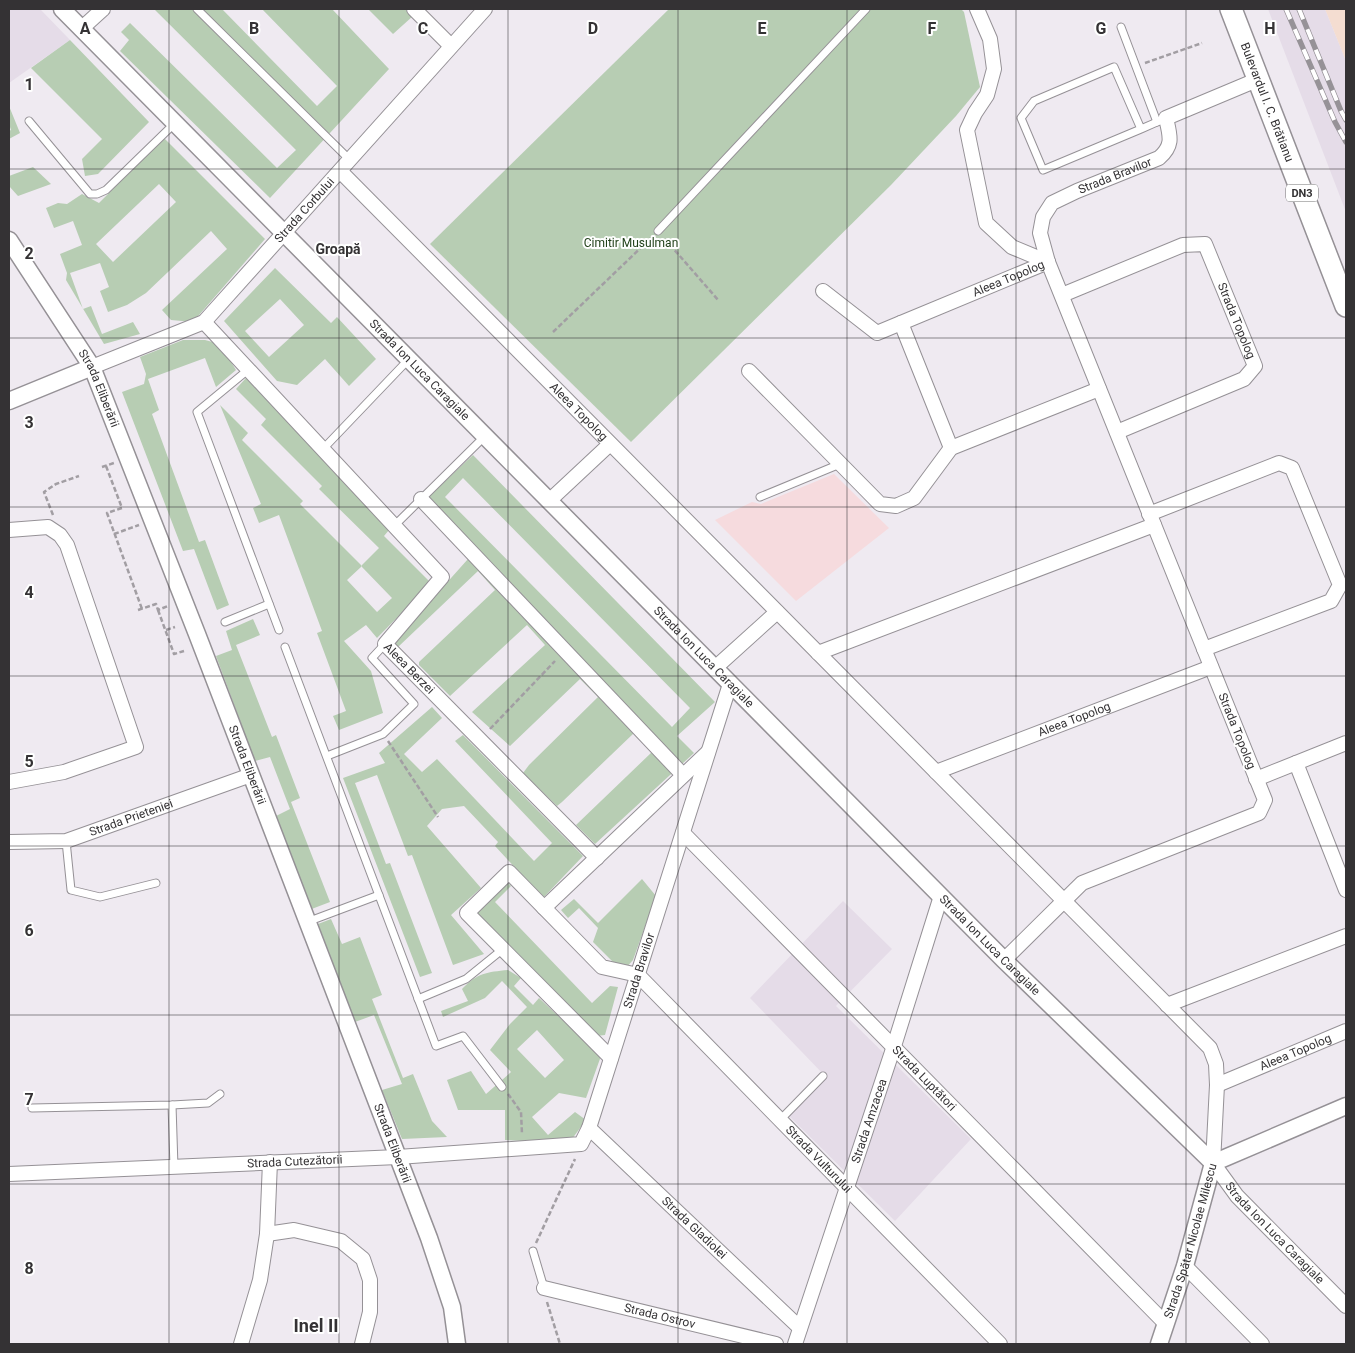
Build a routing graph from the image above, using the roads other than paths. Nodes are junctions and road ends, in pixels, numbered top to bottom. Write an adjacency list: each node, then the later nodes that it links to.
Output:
1 (62, 9): 10 (street, Strada Ion Luca Caragiale)
2 (104, 9): 10 (street)
3 (197, 9): 17 (lane)
4 (414, 9): 11 (street)
5 (485, 9): 11 (street, Strada Corbului)
6 (866, 9): 19 (lane)
7 (977, 9): 22 (street, Aleea Topolog)
8 (1231, 9): 12 (main road, Bulevardul I. C. Brătianu / DN3)
9 (1121, 27): 13 (lane)
10 (82, 29): 15 (street, Strada Ion Luca Caragiale)
11 (452, 46): 17 (street, Strada Corbului)
12 (1258, 79): 13 (street); 25 (main road, Bulevardul I. C. Brătianu / DN3)
13 (1162, 120): 16 (lane); 22 (street, Strada Bravilor)
14 (29, 121): 15 (lane)
15 (175, 123): 20 (street, Strada Ion Luca Caragiale)
16 (1141, 129): 16 (lane)
17 (350, 160): 18 (street, Strada Corbului)
18 (340, 171): 20 (street, Strada Corbului); 36 (street, Aleea Topolog)
19 (658, 231)
20 (284, 233): 26 (street, Strada Corbului); 28 (street, Strada Ion Luca Caragiale)
21 (9, 240): 29 (street, Strada Eliberării)
22 (1048, 262): 24 (street, Strada Topolog); 27 (street, Aleea Topolog)
23 (823, 291): 27 (street, Aleea Topolog)
24 (1062, 295): 32 (street, Strada Topolog); 34 (street, Strada Topolog)
25 (1346, 306)
26 (204, 322): 29 (street, Strada Corbului); 30 (street, Aleea Berzei)
27 (900, 323): 37 (street)
28 (409, 359): 35 (street, Strada Ion Luca Caragiale); 38 (lane)
29 (92, 367): 33 (street); 62 (street, Strada Eliberării)
30 (249, 369): 38 (street, Aleea Berzei); 46 (lane)
31 (749, 371): 39 (street)
32 (1099, 389): 34 (street, Strada Topolog); 37 (street)
33 (9, 401)
34 (1117, 432): 43 (street, Strada Topolog)
35 (485, 436): 41 (lane); 42 (street, Strada Ion Luca Caragiale)
36 (610, 444): 42 (street); 47 (street, Aleea Topolog)
37 (951, 448): 39 (street)
38 (323, 449): 44 (street, Aleea Berzei)
39 (840, 464): 40 (lane)
40 (760, 496)
41 (421, 500): 44 (lane); 63 (street)
42 (549, 501): 55 (street, Strada Ion Luca Caragiale)
43 (1152, 519): 52 (street, Strada Topolog); 52 (street); 53 (street)
44 (395, 525): 50 (street, Aleea Berzei)
45 (9, 530): 65 (street)
46 (269, 604): 48 (lane); 49 (lane)
47 (777, 612): 53 (street, Aleea Topolog); 55 (street)
48 (225, 622)
49 (279, 630)
50 (385, 644): 59 (lane); 69 (street, Aleea Berzei)
51 (285, 647): 59 (lane)
52 (1204, 649): 54 (street, Strada Topolog)
53 (818, 653): 61 (street, Aleea Topolog)
54 (1211, 667): 61 (street, Aleea Topolog); 64 (street, Strada Topolog)
55 (715, 668): 56 (street, Strada Ion Luca Caragiale)
56 (730, 684): 58 (street, Strada Bravilor); 73 (street, Strada Ion Luca Caragiale)
57 (1346, 743): 60 (street)
58 (709, 751): 63 (street); 66 (street, Strada Bravilor)
59 (327, 756): 72 (lane)
60 (1296, 763): 64 (street); 71 (street)
61 (936, 772): 74 (street, Aleea Topolog)
62 (251, 774): 67 (street, Strada Prieteniei); 76 (street, Strada Eliberării)
63 (683, 776): 69 (street)
64 (1256, 779): 74 (street, Strada Topolog)
65 (9, 782)
66 (683, 832): 80 (street, Strada Bravilor); 84 (street, Strada Luptători)
67 (66, 841): 68 (street, Strada Prieteniei); 70 (lane)
68 (9, 842)
69 (597, 858): 75 (street)
70 (156, 883)
71 (1346, 890)
72 (379, 894): 76 (lane); 81 (lane)
73 (941, 896): 79 (street, Strada Ion Luca Caragiale); 84 (street, Strada Amzacea)
74 (1065, 902): 79 (street); 82 (street, Aleea Topolog)
75 (544, 908): 78 (street); 80 (street)
76 (308, 922): 96 (street, Strada Eliberării)
77 (1346, 936): 82 (street)
78 (503, 949): 81 (lane); 85 (street)
79 (1004, 960): 98 (street, Strada Ion Luca Caragiale)
80 (638, 975): 85 (street, Strada Bravilor); 93 (street, Strada Vulturului)
81 (418, 999): 88 (lane)
82 (1167, 1004): 87 (street, Aleea Topolog)
83 (1346, 1031): 87 (street, Aleea Topolog)
84 (894, 1046): 101 (street, Strada Amzacea); 108 (street, Strada Luptători)
85 (611, 1058): 94 (street, Strada Bravilor)
86 (823, 1076): 93 (lane)
87 (1217, 1085): 98 (street, Aleea Topolog)
88 (502, 1087)
89 (220, 1094): 90 (lane)
90 (172, 1105): 92 (lane); 99 (lane)
91 (1346, 1106): 98 (street, Strada Spătar Nicolae Milescu)
92 (32, 1108)
93 (780, 1120): 101 (street, Strada Vulturului)
94 (589, 1128): 95 (street, Strada Bravilor); 109 (street, Strada Gladiolei)
95 (581, 1144): 96 (street, Strada Cutezătorii)
96 (398, 1157): 97 (street, Strada Cutezătorii); 107 (street, Strada Eliberării)
97 (270, 1162): 99 (street, Strada Cutezătorii); 102 (street)
98 (1212, 1163): 104 (street, Strada Spătar Nicolae Milescu); 106 (street, Strada Ion Luca Caragiale)
99 (174, 1166): 100 (street, Strada Cutezătorii)
100 (9, 1174)
101 (846, 1187): 109 (street, Strada Amzacea); 116 (street, Strada Vulturului)
102 (267, 1234): 110 (street); 111 (street)
103 (533, 1251): 105 (lane)
104 (1185, 1266): 108 (street, Strada Spătar Nicolae Milescu); 118 (street)
105 (544, 1288): 114 (street, Strada Ostrov)
106 (1346, 1306)
107 (452, 1307): 112 (street, Strada Eliberării); 113 (street, Strada Eliberării)
108 (1166, 1324): 117 (street, Strada Spătar Nicolae Milescu)
109 (800, 1328): 115 (street, Strada Amzacea)
110 (241, 1344)
111 (362, 1344)
112 (452, 1344)
113 (458, 1344)
114 (776, 1344)
115 (795, 1344)
116 (1000, 1344)
117 (1159, 1344)
118 (1262, 1344)

